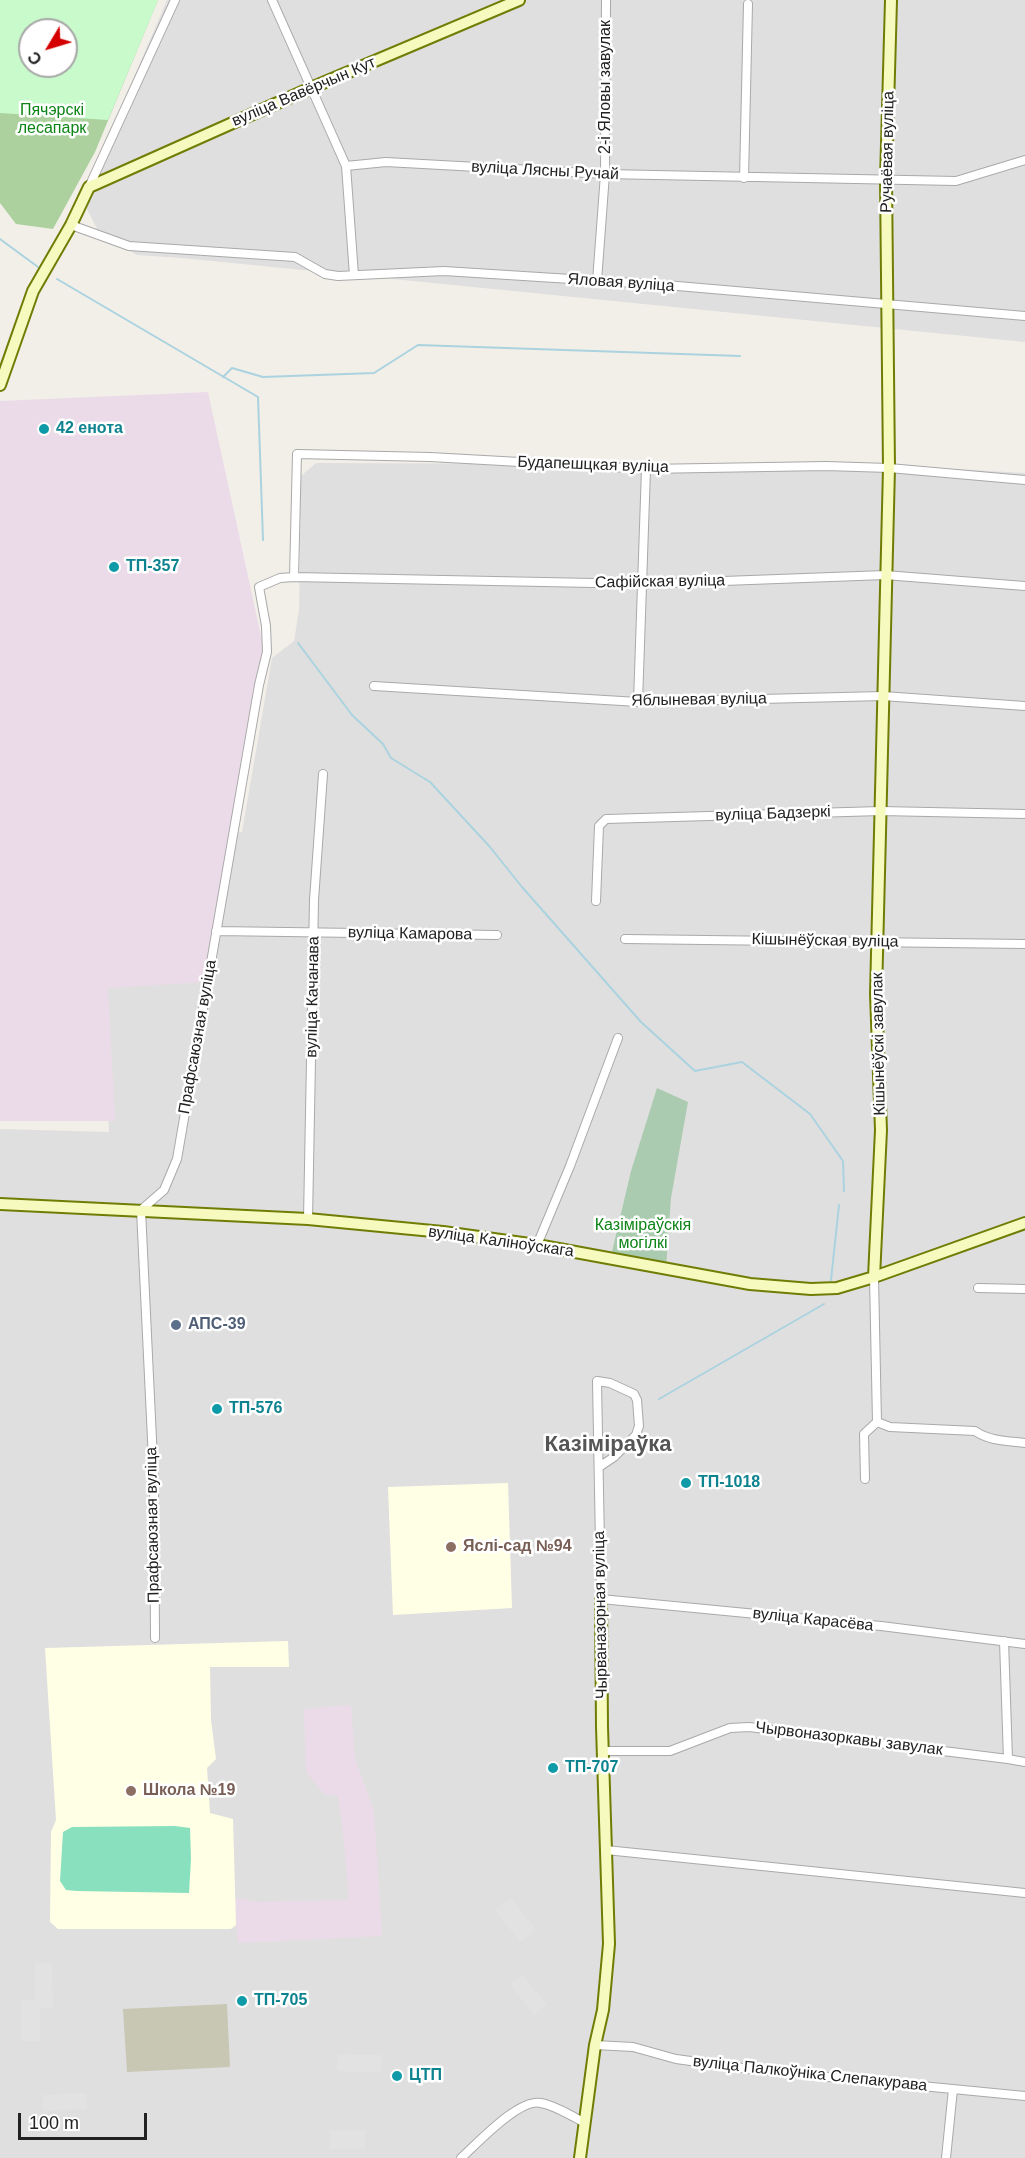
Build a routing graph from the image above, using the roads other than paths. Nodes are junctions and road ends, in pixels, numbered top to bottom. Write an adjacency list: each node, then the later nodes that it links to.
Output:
1 (175, 0): 13 (street)
2 (272, 0): 7 (street)
3 (519, 0): 7 (street, вуліца Вавёрчын Кут)
4 (606, 0): 10 (street, 2-і Яловы завулак)
5 (891, 0): 12 (street, Ручаёвая вуліца)
6 (748, 4): 11 (street)
7 (311, 88): 9 (street); 13 (street, вуліца Вавёрчын Кут)
8 (1025, 160): 12 (street, вуліца Лясны Ручай)
9 (346, 166): 10 (street, вуліца Лясны Ручай); 15 (street)
10 (605, 174): 11 (street, вуліца Лясны Ручай); 16 (street, 2-і Яловы завулак)
11 (744, 178): 12 (street, вуліца Лясны Ручай)
12 (886, 180): 17 (street, Ручаёвая вуліца)
13 (90, 187): 14 (street)
14 (71, 225): 15 (street, Яловая вуліца); 19 (street)
15 (354, 275): 16 (street, Яловая вуліца)
16 (597, 281): 17 (street, Яловая вуліца)
17 (888, 305): 18 (street, Яловая вуліца); 21 (street, Ручаёвая вуліца)
18 (1025, 316)
19 (0, 385)
20 (646, 468): 21 (street, Будапешцкая вуліца); 24 (street, Будапешцкая вуліца); 25 (street)
21 (889, 468): 22 (street, Будапешцкая вуліца); 23 (street)
22 (1025, 480)
23 (885, 575): 25 (street, Сафійская вуліца); 26 (street, Сафійская вуліца); 28 (street)
24 (294, 577): 25 (street, Сафійская вуліца); 35 (street, Прафсаюзная вуліца)
25 (643, 584): 29 (street)
26 (1025, 586)
27 (374, 686): 29 (street, Яблыневая вуліца)
28 (883, 696): 29 (street, Яблыневая вуліца); 30 (street, Яблыневая вуліца); 32 (street)
29 (638, 702)
30 (1025, 706)
31 (323, 774): 36 (street, вуліца Качанава)
32 (881, 811): 33 (street, вуліца Бадзеркі); 34 (street, вуліца Бадзеркі); 39 (street, Кішынёўскі завулак)
33 (1025, 814)
34 (597, 901)
35 (216, 931): 36 (street, вуліца Камарова); 43 (street, Прафсаюзная вуліца)
36 (314, 932): 37 (street, вуліца Камарова); 44 (street, вуліца Качанава)
37 (497, 935)
38 (625, 939): 39 (street, Кішынёўская вуліца)
39 (877, 942): 40 (street, Кішынёўская вуліца); 47 (street, Кішынёўскі завулак)
40 (1025, 944)
41 (618, 1038): 46 (street)
42 (0, 1204): 43 (street, вуліца Каліноўскага)
43 (141, 1210): 44 (street, вуліца Каліноўскага); 55 (street, Прафсаюзная вуліца)
44 (308, 1219): 46 (street, вуліца Каліноўскага)
45 (1025, 1223): 47 (street, вуліца Каліноўскага)
46 (537, 1245): 47 (street, вуліца Каліноўскага)
47 (874, 1277): 50 (street)
48 (978, 1288): 49 (street)
49 (1025, 1289)
50 (877, 1422): 51 (street); 53 (street)
51 (1025, 1443)
52 (598, 1467): 52 (street, Чырваназорная вуліца); 54 (street, Чырваназорная вуліца)
53 (865, 1479)
54 (601, 1599): 56 (street, вуліца Карасёва); 58 (street, Чырваназорная вуліца)
55 (155, 1638)
56 (1004, 1641): 57 (street, вуліца Карасёва); 59 (street)
57 (1025, 1644)
58 (604, 1751): 59 (street, Чырвоназоркавы завулак); 61 (street, Чырваназорная вуліца)
59 (1008, 1759): 60 (street, Чырвоназоркавы завулак)
60 (1025, 1762)
61 (606, 1850): 62 (street); 63 (street, Чырваназорная вуліца)
62 (1025, 1893)
63 (595, 2045): 64 (street, вуліца Палкоўніка Слепакурава); 66 (street, Чырваназорная вуліца)
64 (953, 2089): 65 (street, вуліца Палкоўніка Слепакурава); 69 (street)
65 (1025, 2096)
66 (585, 2123): 67 (street); 68 (street, Чырваназорная вуліца)
67 (461, 2158)
68 (580, 2158)
69 (946, 2158)

